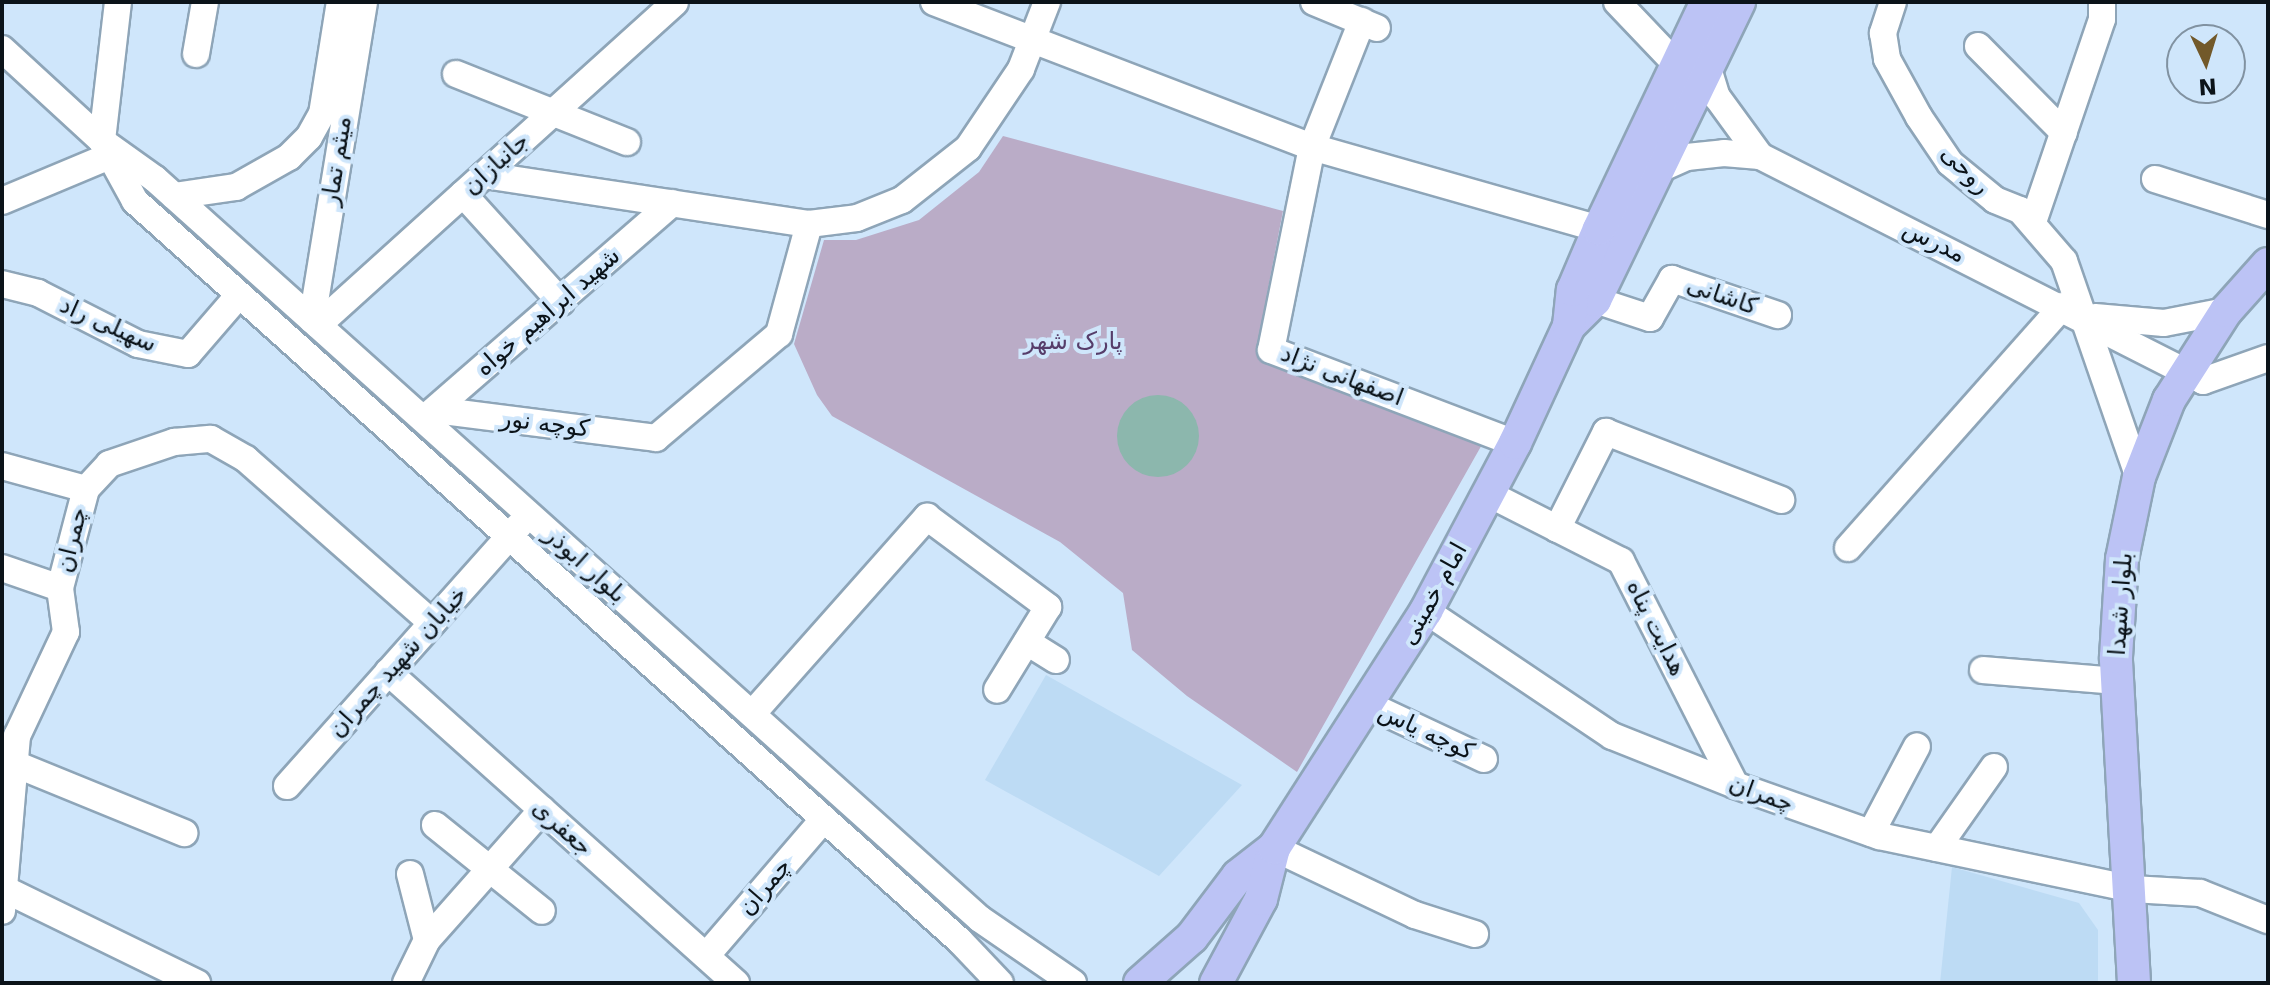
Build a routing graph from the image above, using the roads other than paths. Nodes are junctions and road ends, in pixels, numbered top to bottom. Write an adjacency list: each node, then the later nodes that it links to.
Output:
1 (118, 2): 25 (street)
2 (205, 2): 17 (street)
3 (340, 2): 21 (street, میثم تمار)
4 (364, 2): 21 (street, میثم تمار)
5 (675, 2): 20 (street, جانبازان)
6 (934, 2): 14 (street)
7 (1047, 2): 14 (street)
8 (1314, 2): 24 (street)
9 (1617, 2): 18 (street)
10 (1707, 2): 18 (main road, امام خمینی)
11 (1739, 2): 18 (main road, امام خمینی)
12 (1893, 2): 35 (street, روحی)
13 (2102, 2): 22 (street)
14 (1032, 42): 24 (street); 36 (street)
15 (1978, 46): 22 (street)
16 (2, 49): 25 (street, بلوار ابوذر)
17 (196, 54)
18 (1692, 65): 26 (street); 27 (main road, امام خمینی); 37 (main road, امام خمینی)
19 (456, 74): 20 (street)
20 (554, 111): 23 (street); 28 (street, جانبازان)
21 (333, 118): 31 (street, میثم تمار); 47 (street, میثم تمار)
22 (2064, 133): 35 (street)
23 (627, 142)
24 (1312, 147): 37 (street); 52 (street, اصفهانی نژاد)
25 (105, 149): 31 (street, بلوار ابوذر); 32 (street); 41 (street, بلوار ابوذر)
26 (1760, 156): 27 (street, مدرس); 44 (street, مدرس)
27 (1655, 171): 42 (main road, امام خمینی)
28 (484, 175): 30 (street, جانبازان); 33 (street)
29 (2155, 179): 34 (street)
30 (463, 194): 43 (street); 47 (street, جانبازان)
31 (174, 196): 47 (street, بلوار ابوذر)
32 (2, 201)
33 (672, 203): 36 (street); 43 (street, شهید ابراهیم خواه)
34 (2268, 215)
35 (2033, 222): 44 (street, روحی)
36 (809, 224): 51 (street, کوچه نور)
37 (1599, 229): 48 (main road, امام خمینی)
38 (2268, 264): 45 (main road, بلوار شهدا)
39 (2268, 271): 50 (main road, بلوار شهدا)
40 (2, 284): 41 (street, سهیلی راد)
41 (239, 295): 60 (street, بلوار ابوذر)
42 (1595, 300): 46 (street, کاشانی); 48 (main road, امام خمینی)
43 (561, 302): 51 (street, شهید ابراهیم خواه)
44 (2073, 311): 45 (street); 50 (street, مدرس); 54 (street, روحی); 61 (street)
45 (2226, 311): 50 (main road, بلوار شهدا)
46 (1778, 315)
47 (315, 323): 51 (street, بلوار ابوذر)
48 (1569, 326): 52 (main road, امام خمینی)
49 (2268, 358): 50 (street)
50 (2194, 375): 54 (main road, بلوار شهدا); 90 (main road, بلوار شهدا)
51 (429, 415): 58 (street, بلوار ابوذر)
52 (1515, 443): 56 (main road, امام خمینی)
53 (2, 466): 55 (street)
54 (2139, 477): 70 (main road, بلوار شهدا)
55 (86, 489): 63 (street, چمران); 65 (street, چمران)
56 (1489, 494): 59 (street, هدایت پناه); 64 (main road, امام خمینی)
57 (1781, 500): 59 (street)
58 (529, 515): 60 (street, خیابان شهید چمران); 73 (street, بلوار ابوذر)
59 (1557, 529): 79 (street, هدایت پناه)
60 (509, 537): 65 (street, خیابان شهید چمران); 82 (street, بلوار ابوذر)
61 (1848, 548)
62 (2, 568): 63 (street)
63 (60, 588): 74 (street, چمران)
64 (1426, 611): 72 (main road, امام خمینی); 79 (street, چمران)
65 (432, 623): 69 (street, خیابان شهید چمران)
66 (1027, 642): 67 (street); 71 (street); 73 (street)
67 (1056, 660)
68 (1983, 670): 70 (street)
69 (388, 672): 80 (street, خیابان شهید چمران); 81 (street, جعفری)
70 (2117, 681): 90 (main road, بلوار شهدا)
71 (997, 690)
72 (1369, 705): 76 (street, کوچه یاس); 86 (main road, امام خمینی)
73 (752, 714): 103 (street, بلوار ابوذر)
74 (10, 732): 77 (street, چمران)
75 (1917, 746): 85 (street)
76 (1484, 759)
77 (15, 764): 84 (street); 91 (street, چمران)
78 (1994, 767): 87 (street)
79 (1735, 785): 85 (street, چمران)
80 (287, 786)
81 (542, 810): 88 (street); 97 (street, جعفری)
82 (824, 819): 96 (street, بلوار ابوذر); 97 (street, چمران)
83 (435, 825): 88 (street)
84 (184, 833)
85 (1871, 833): 87 (street, چمران)
86 (1274, 848): 94 (street); 104 (main road, امام خمینی); 105 (main road, امام خمینی)
87 (1937, 848): 90 (street, چمران)
88 (488, 868): 92 (street); 95 (street)
89 (410, 874): 95 (street)
90 (2143, 890): 93 (street, چمران); 106 (main road, بلوار شهدا); 107 (main road, بلوار شهدا)
91 (3, 900): 98 (street)
92 (542, 911)
93 (2268, 920)
94 (1475, 934)
95 (427, 940): 99 (street)
96 (960, 941): 101 (street); 102 (street, بلوار ابوذر)
97 (706, 956): 100 (street, جعفری)
98 (197, 983)
99 (406, 983)
100 (736, 983)
101 (982, 983)
102 (1000, 983)
103 (1073, 983)
104 (1140, 983)
105 (1216, 983)
106 (2134, 983)
107 (2156, 983)

